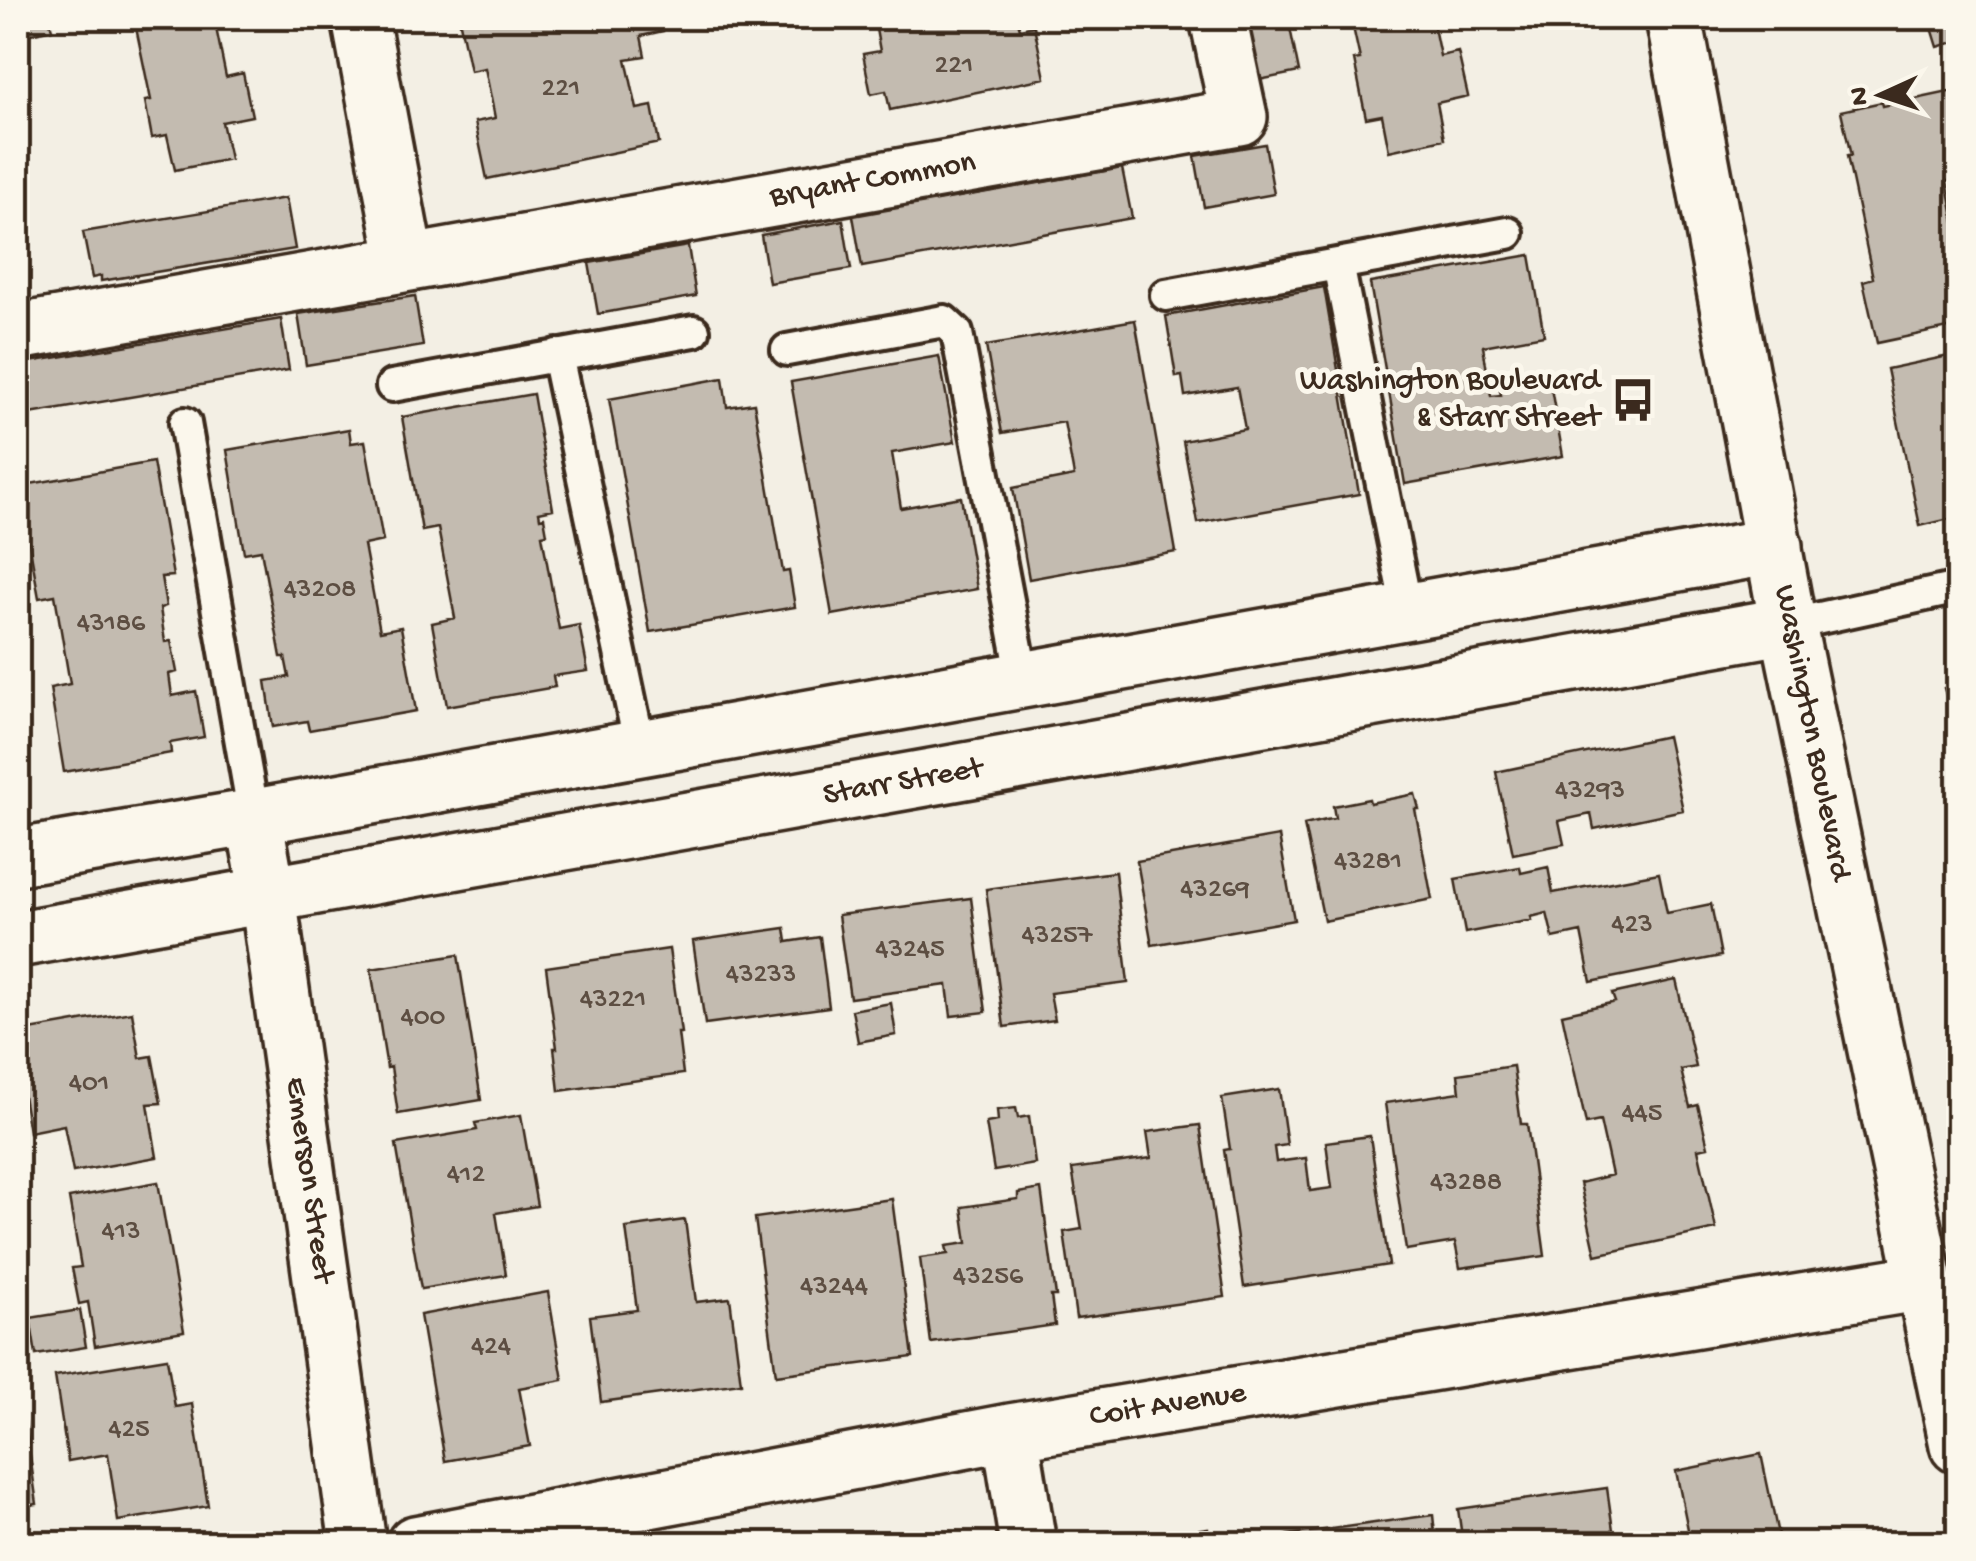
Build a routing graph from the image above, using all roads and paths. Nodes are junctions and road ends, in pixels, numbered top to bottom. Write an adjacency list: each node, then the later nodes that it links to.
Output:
1 (360, 18): 5 (street)
2 (1218, 18): 5 (street, Bryant Common)
3 (1674, 18): 14 (street, Washington Boulevard)
4 (1508, 234): 6 (lane)
5 (406, 264): 9 (street, Bryant Common)
6 (1338, 264): 7 (lane); 16 (lane)
7 (1166, 295)
8 (694, 331): 11 (lane)
9 (18, 332)
10 (787, 350): 18 (lane)
11 (557, 355): 12 (lane); 19 (lane)
12 (392, 386)
13 (185, 423): 20 (lane)
14 (1774, 546): 16 (street); 17 (street, Washington Boulevard)
15 (1958, 588): 17 (lane)
16 (1407, 610): 18 (street)
17 (1788, 625): 22 (street, Starr Street); 24 (street, Washington Boulevard)
18 (1023, 679): 19 (street)
19 (640, 747): 20 (street)
20 (254, 817): 21 (street); 22 (street, Emerson Street)
21 (18, 857)
22 (268, 896): 23 (street, Starr Street); 27 (street, Emerson Street)
23 (18, 940)
24 (1923, 1282): 25 (street, Coit Avenue); 26 (street, Washington Boulevard)
25 (1010, 1432): 28 (street, Coit Avenue); 29 (street)
26 (1958, 1446)
27 (358, 1544)
28 (415, 1544)
29 (1028, 1544)

